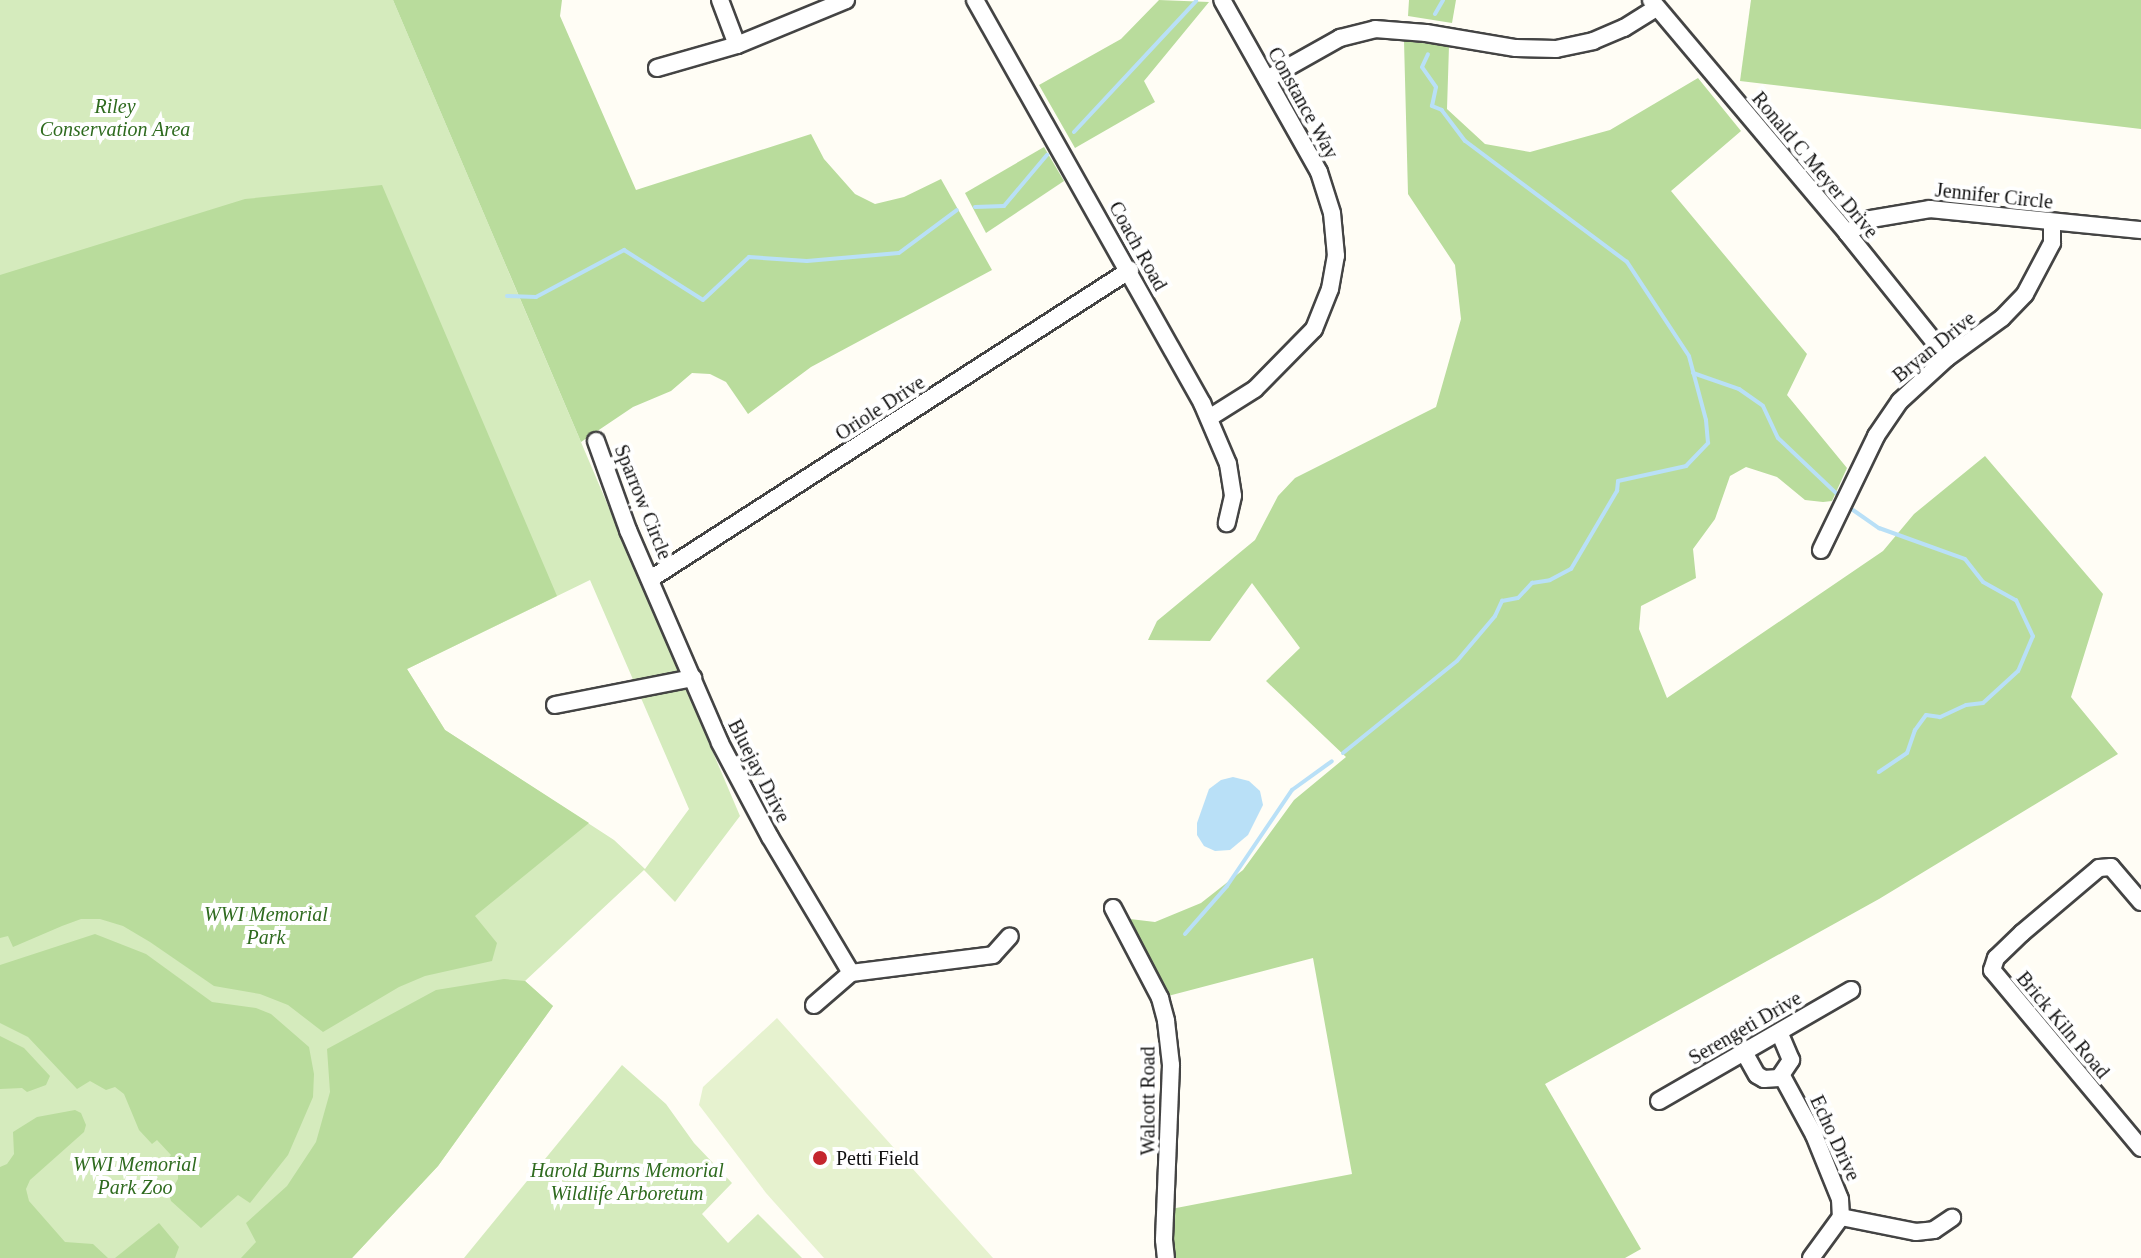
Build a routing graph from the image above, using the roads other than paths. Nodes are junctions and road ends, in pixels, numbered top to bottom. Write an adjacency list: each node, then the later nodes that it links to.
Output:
1 (720, 0): 6 (street)
2 (846, 0): 6 (street)
3 (975, 0): 12 (street, Coach Road)
4 (1222, 0): 8 (street, Constance Way)
5 (1654, 4): 8 (street); 11 (street, Ronald C Meyer Drive)
6 (737, 45): 7 (street)
7 (657, 68)
8 (1267, 79): 14 (street, Constance Way)
9 (2052, 222): 10 (street, Jennifer Circle); 11 (street, Jennifer Circle); 13 (street, Bryan Drive)
10 (2141, 230)
11 (1847, 233): 13 (street, Ronald C Meyer Drive)
12 (1130, 270): 14 (street, Coach Road); 18 (street, Oriole Drive)
13 (1947, 358): 17 (street, Bryan Drive)
14 (1209, 418): 16 (street, Coach Road)
15 (596, 441): 18 (street, Sparrow Circle)
16 (1227, 523)
17 (1821, 550)
18 (652, 578): 19 (street, Bluejay Drive)
19 (693, 678): 20 (street); 24 (street, Bluejay Drive)
20 (555, 705)
21 (2141, 902): 31 (street, Brick Kiln Road)
22 (1113, 908): 34 (street, Walcott Road)
23 (1010, 936): 24 (street)
24 (851, 973): 26 (street)
25 (1851, 990): 27 (street, Serengeti Drive)
26 (814, 1005)
27 (1779, 1032): 28 (street, Serengeti Drive); 29 (street, Echo Drive)
28 (1744, 1052): 29 (street); 30 (street, Serengeti Drive)
29 (1782, 1076): 32 (street, Echo Drive)
30 (1659, 1101)
31 (2141, 1148)
32 (1841, 1217): 33 (street); 35 (street)
33 (1952, 1218)
34 (1166, 1258)
35 (1811, 1258)

